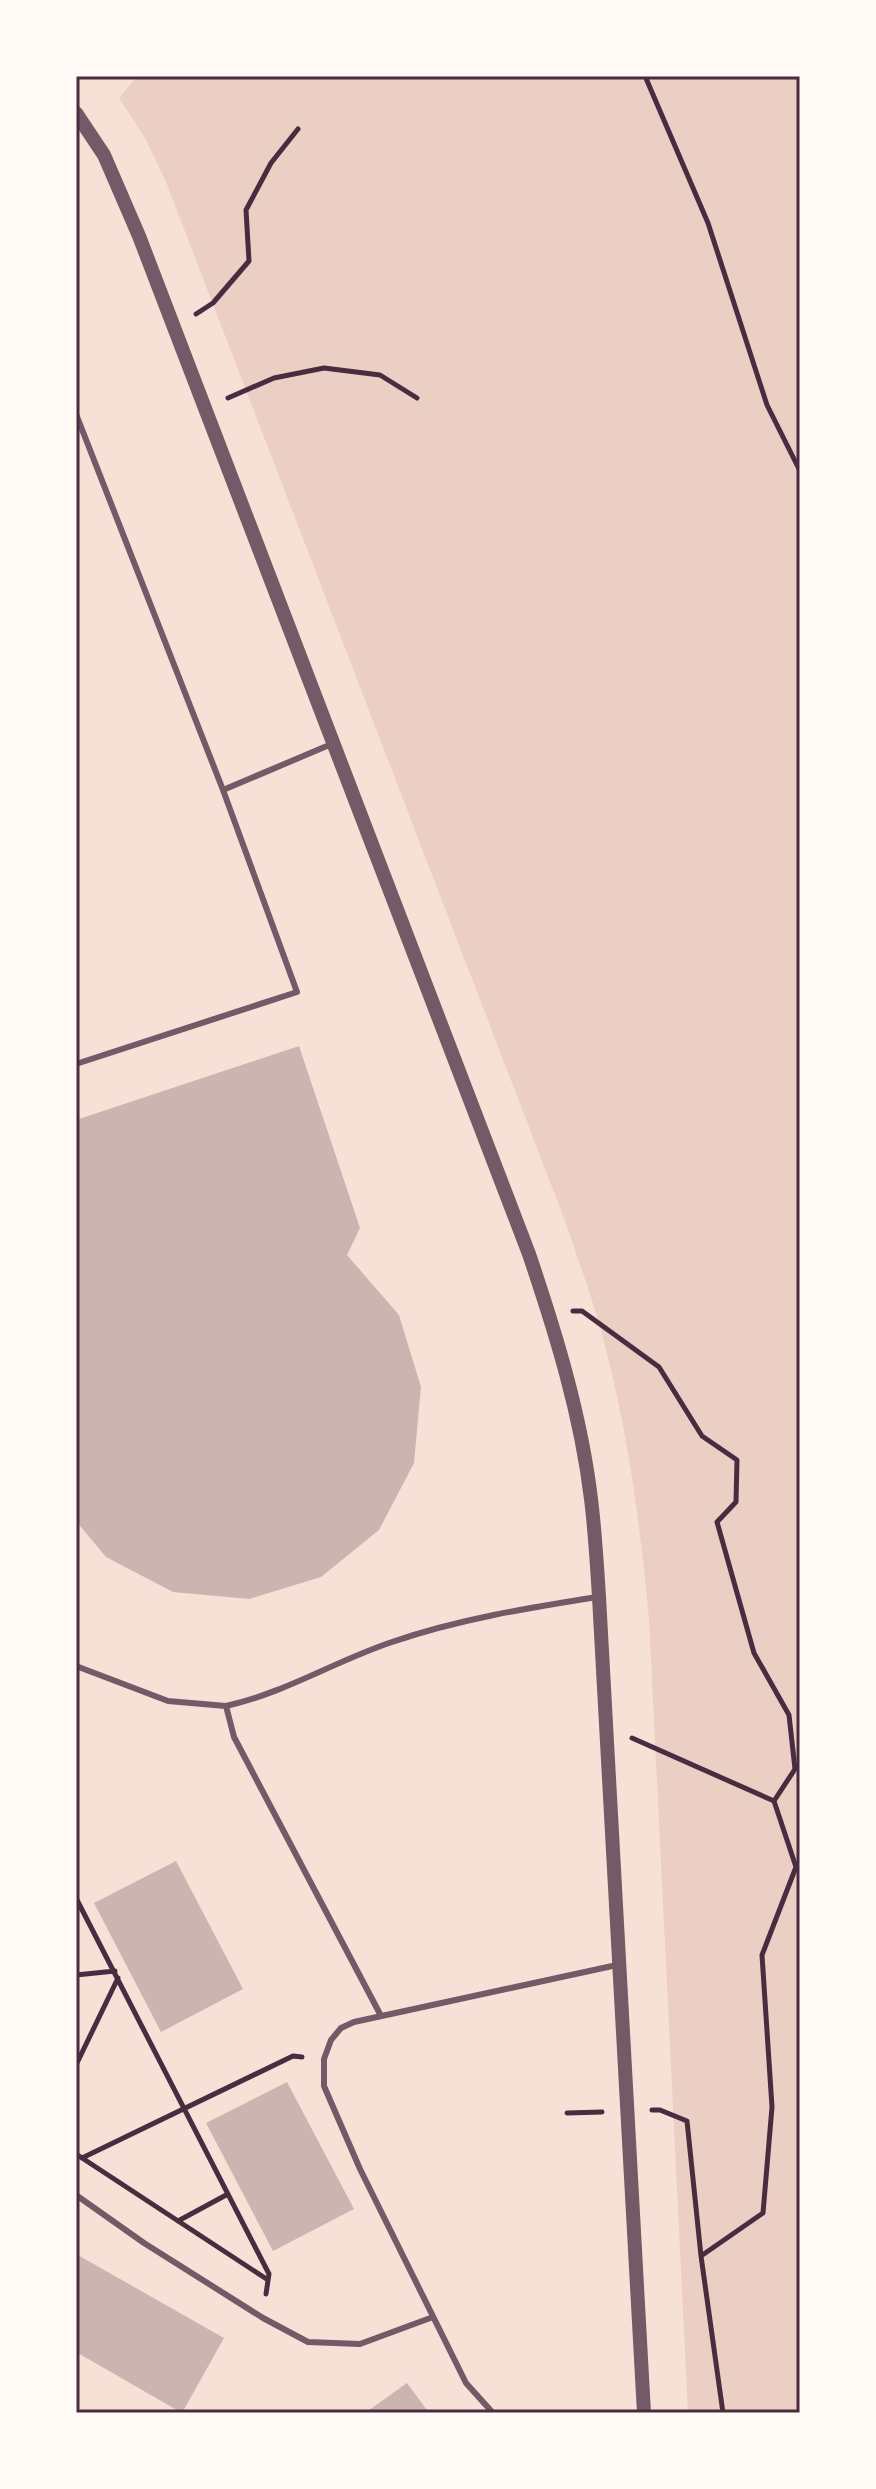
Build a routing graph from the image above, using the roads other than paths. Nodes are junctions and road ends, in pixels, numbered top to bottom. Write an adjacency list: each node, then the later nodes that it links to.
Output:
1 (76, 113): 3 (street)
2 (76, 414): 4 (lane)
3 (334, 743): 4 (lane); 6 (street)
4 (223, 790): 5 (lane)
5 (76, 1064)
6 (599, 1597): 8 (lane); 9 (street)
7 (76, 1666): 8 (lane)
8 (226, 1706): 10 (lane)
9 (618, 1965): 10 (lane); 14 (street)
10 (380, 2014): 12 (lane)
11 (76, 2195): 12 (lane)
12 (433, 2317): 13 (lane)
13 (493, 2413)
14 (644, 2413)

